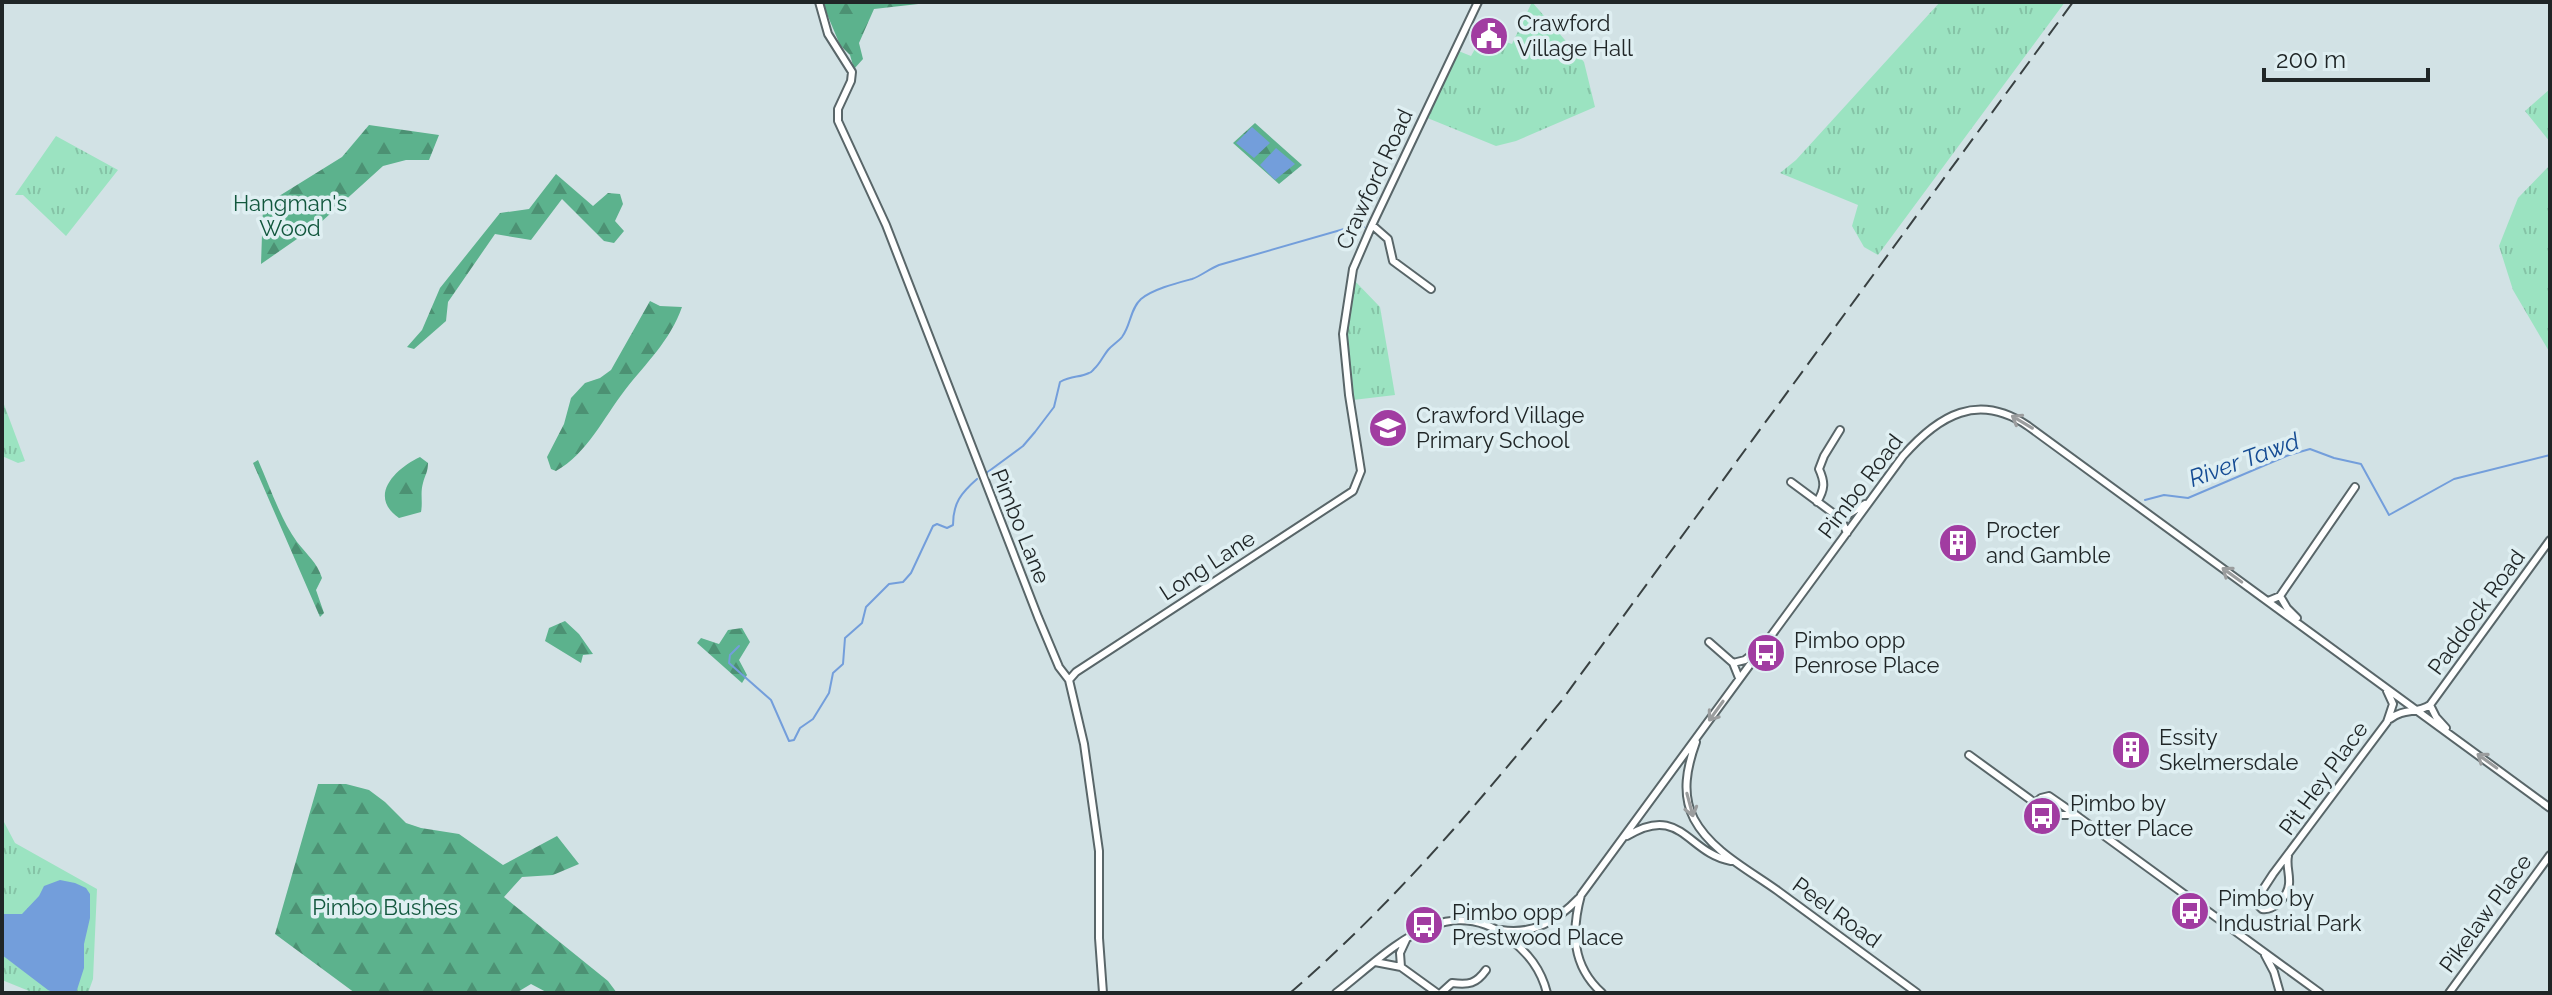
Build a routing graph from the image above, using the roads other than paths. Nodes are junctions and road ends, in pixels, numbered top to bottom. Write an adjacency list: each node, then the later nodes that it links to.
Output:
1 (819, 2): 21 (street, Pimbo Lane)
2 (1478, 2): 3 (street, Crawford Road)
3 (1372, 225): 4 (street); 6 (street, Crawford Road)
4 (1431, 289)
5 (1840, 430): 9 (street)
6 (1360, 476): 21 (street, Long Lane)
7 (1791, 482): 9 (street)
8 (2355, 487): 14 (street)
9 (1817, 502): 11 (street)
10 (1869, 502): 11 (street); 12 (street, Pimbo Road); 15 (street, Pimbo Road, one-way to 10)
11 (1841, 519): 12 (street)
12 (1847, 533): 18 (street, Pimbo Road)
13 (2550, 540): 23 (street, Paddock Road)
14 (2280, 596): 15 (street); 16 (street)
15 (2268, 601): 16 (street, Pimbo Road)
16 (2312, 633): 22 (street, Pimbo Road)
17 (1709, 642): 19 (street)
18 (1764, 644): 19 (street); 20 (street, Pimbo Road)
19 (1733, 663): 20 (street)
20 (1739, 678): 26 (street, Pimbo Road, one-way to 26)
21 (1069, 680): 45 (street, Pimbo Lane)
22 (2383, 685): 24 (street, Pimbo Road); 25 (street, Pit Hey Place)
23 (2430, 705): 24 (street, Paddock Road); 27 (street, Paddock Road)
24 (2417, 710): 25 (street, Pit Hey Place); 27 (street, Pimbo Road)
25 (2387, 722): 34 (street, Pit Hey Place)
26 (1699, 735): 32 (street, Pimbo Road); 35 (street, Peel Road, one-way to 35)
27 (2457, 739): 30 (street, Pimbo Road, one-way to 27)
28 (1969, 755): 29 (street)
29 (2035, 803): 31 (street); 31 (street)
30 (2550, 808)
31 (2075, 815): 41 (street)
32 (1623, 839): 35 (street, Peel Road); 38 (street, Pimbo Road)
33 (2550, 855): 53 (street, Pikelaw Place)
34 (2288, 856): 36 (street, Pit Hey Place); 37 (street, Pit Hey Place)
35 (1735, 861): 50 (street, Peel Road)
36 (2272, 878): 37 (street); 37 (street, Pit Hey Place)
37 (2288, 878)
38 (1581, 895): 39 (street); 49 (street, Pimbo Road)
39 (1498, 930): 40 (street); 48 (street)
40 (1408, 937): 42 (street); 43 (street)
41 (2265, 955): 51 (street); 52 (street)
42 (1375, 962): 43 (street); 46 (street)
43 (1401, 967): 47 (street)
44 (1486, 970): 47 (street)
45 (1103, 993)
46 (1336, 993)
47 (1439, 993)
48 (1547, 993)
49 (1602, 993)
50 (1917, 993)
51 (2280, 993)
52 (2320, 993)
53 (2449, 993)

